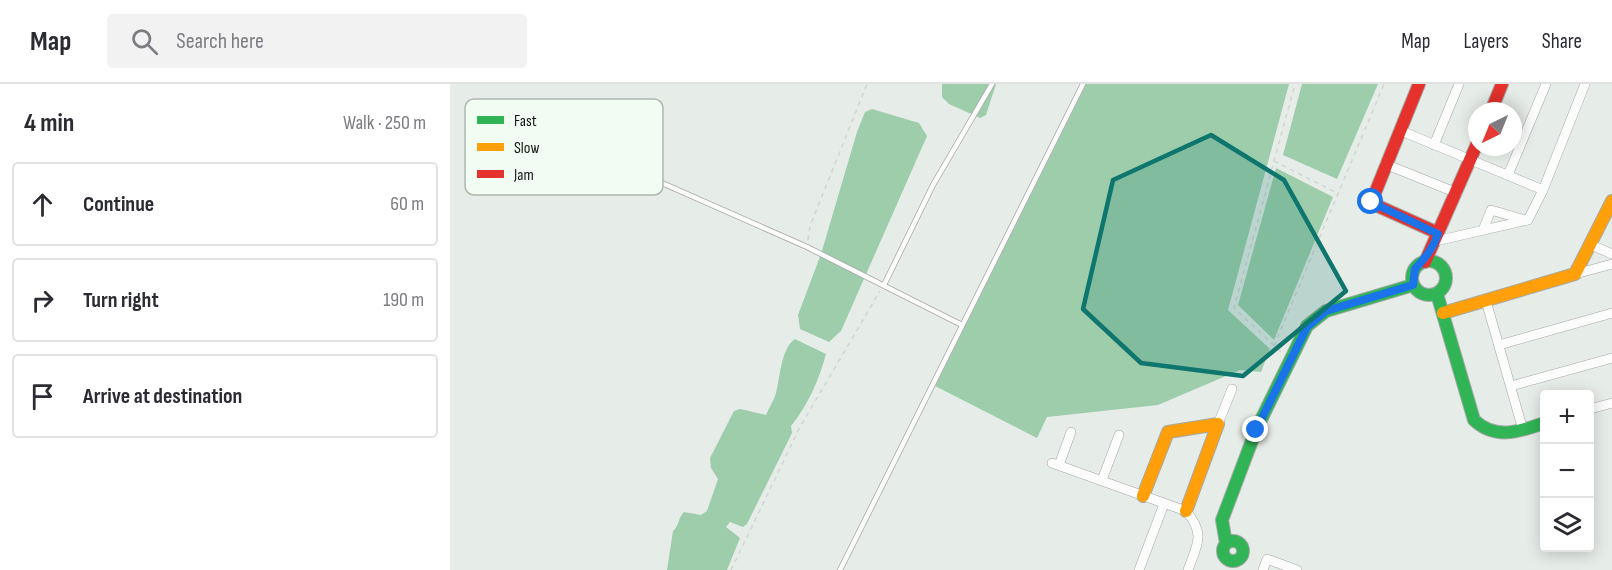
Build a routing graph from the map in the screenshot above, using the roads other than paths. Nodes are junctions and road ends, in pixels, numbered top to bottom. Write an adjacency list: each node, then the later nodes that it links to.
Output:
1 (992, 84): 27 (lane)
2 (1083, 84): 33 (lane)
3 (1419, 84): 9 (street)
4 (1459, 84): 10 (street)
5 (1502, 84): 8 (street)
6 (1546, 84): 14 (street)
7 (1585, 84): 16 (street)
8 (1495, 102)
9 (1399, 130): 10 (street); 13 (street)
10 (1434, 145): 12 (street)
11 (1472, 156): 12 (street)
12 (1471, 160): 14 (street); 17 (street)
13 (1385, 164): 17 (street); 21 (street)
14 (1508, 175): 16 (street)
15 (663, 183): 27 (lane)
16 (1543, 190): 19 (street)
17 (1457, 193): 21 (street)
18 (1611, 206): 22 (street)
19 (1528, 220): 20 (street); 20 (street)
20 (1483, 230): 21 (street)
21 (1437, 237): 24 (street)
22 (1591, 246): 23 (street); 26 (street)
23 (1612, 254)
24 (1425, 262): 28 (street); 29 (street)
25 (1612, 264): 26 (street)
26 (1575, 274): 30 (street)
27 (884, 285): 33 (lane)
28 (1413, 285): 29 (street); 49 (street)
29 (1437, 294): 31 (street)
30 (1486, 301): 31 (street); 34 (street)
31 (1443, 313): 42 (street)
32 (1612, 313): 34 (street)
33 (962, 325): 51 (lane)
34 (1499, 345): 36 (street)
35 (1612, 358): 36 (street)
36 (1511, 386): 42 (street)
37 (1232, 389): 40 (street)
38 (1612, 403): 39 (street)
39 (1594, 409)
40 (1218, 424): 46 (street); 48 (street)
41 (1540, 425): 42 (street)
42 (1523, 430)
43 (1071, 432): 45 (street)
44 (1119, 435): 45 (street)
45 (1102, 480): 46 (street)
46 (1143, 496): 47 (street)
47 (1164, 504): 48 (street); 52 (street)
48 (1186, 511): 53 (street)
49 (1226, 543): 50 (street); 50 (street)
50 (1226, 565)
51 (840, 570)
52 (1139, 570)
53 (1188, 570)
54 (1263, 570): 55 (street)
55 (1297, 570)

